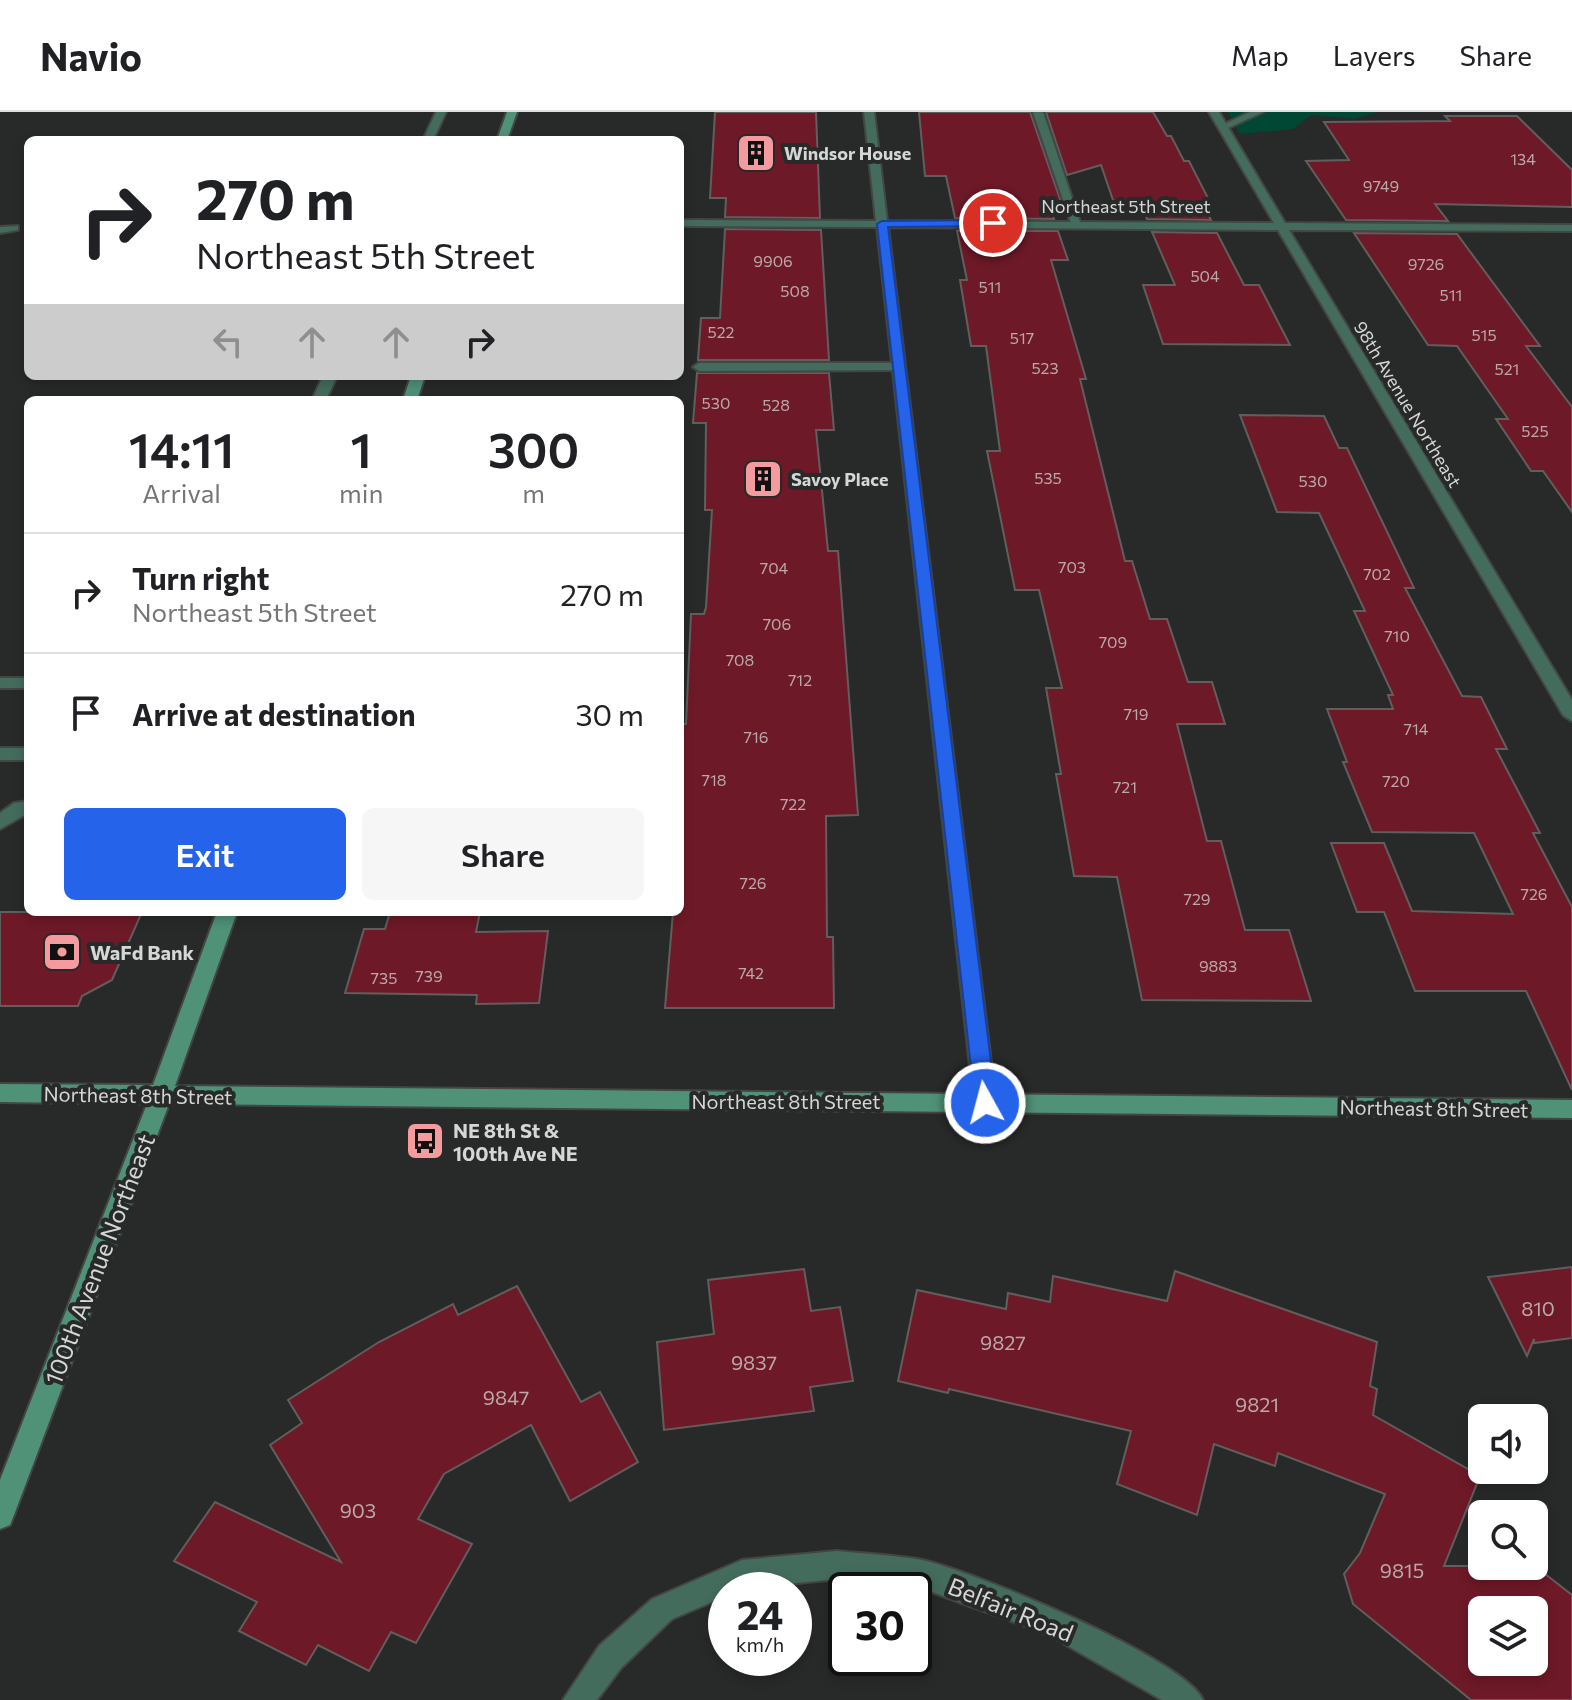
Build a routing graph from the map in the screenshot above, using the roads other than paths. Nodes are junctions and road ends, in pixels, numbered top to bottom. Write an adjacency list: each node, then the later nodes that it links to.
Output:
1 (441, 112): 8 (street)
2 (512, 112): 9 (main road)
3 (869, 112): 12 (street)
4 (1038, 112): 11 (street)
5 (1214, 112): 7 (street, 98th Avenue Northeast)
6 (1258, 112): 7 (street)
7 (1223, 127): 13 (street, 98th Avenue Northeast)
8 (430, 136)
9 (503, 136)
10 (684, 223): 12 (street, Northeast 5th Street)
11 (1077, 223): 12 (street, Northeast 5th Street); 13 (street, Northeast 5th Street)
12 (882, 224): 18 (street)
13 (1281, 225): 15 (street, Northeast 5th Street); 21 (street, 98th Avenue Northeast)
14 (14, 228): 16 (street)
15 (1572, 228)
16 (0, 230)
17 (699, 367): 18 (street)
18 (899, 367): 29 (street)
19 (0, 683): 20 (street)
20 (24, 683)
21 (1572, 715)
22 (0, 754): 23 (street)
23 (24, 754)
24 (24, 807): 25 (street)
25 (0, 823)
26 (226, 916): 28 (main road, 100th Avenue Northeast)
27 (0, 1093): 28 (main road, Northeast 8th Street)
28 (162, 1095): 29 (main road, Northeast 8th Street); 31 (main road, 100th Avenue Northeast)
29 (985, 1103): 30 (main road, Northeast 8th Street)
30 (1572, 1109)
31 (0, 1515)
32 (578, 1700): 33 (street, Belfair Road)
33 (1188, 1700)

